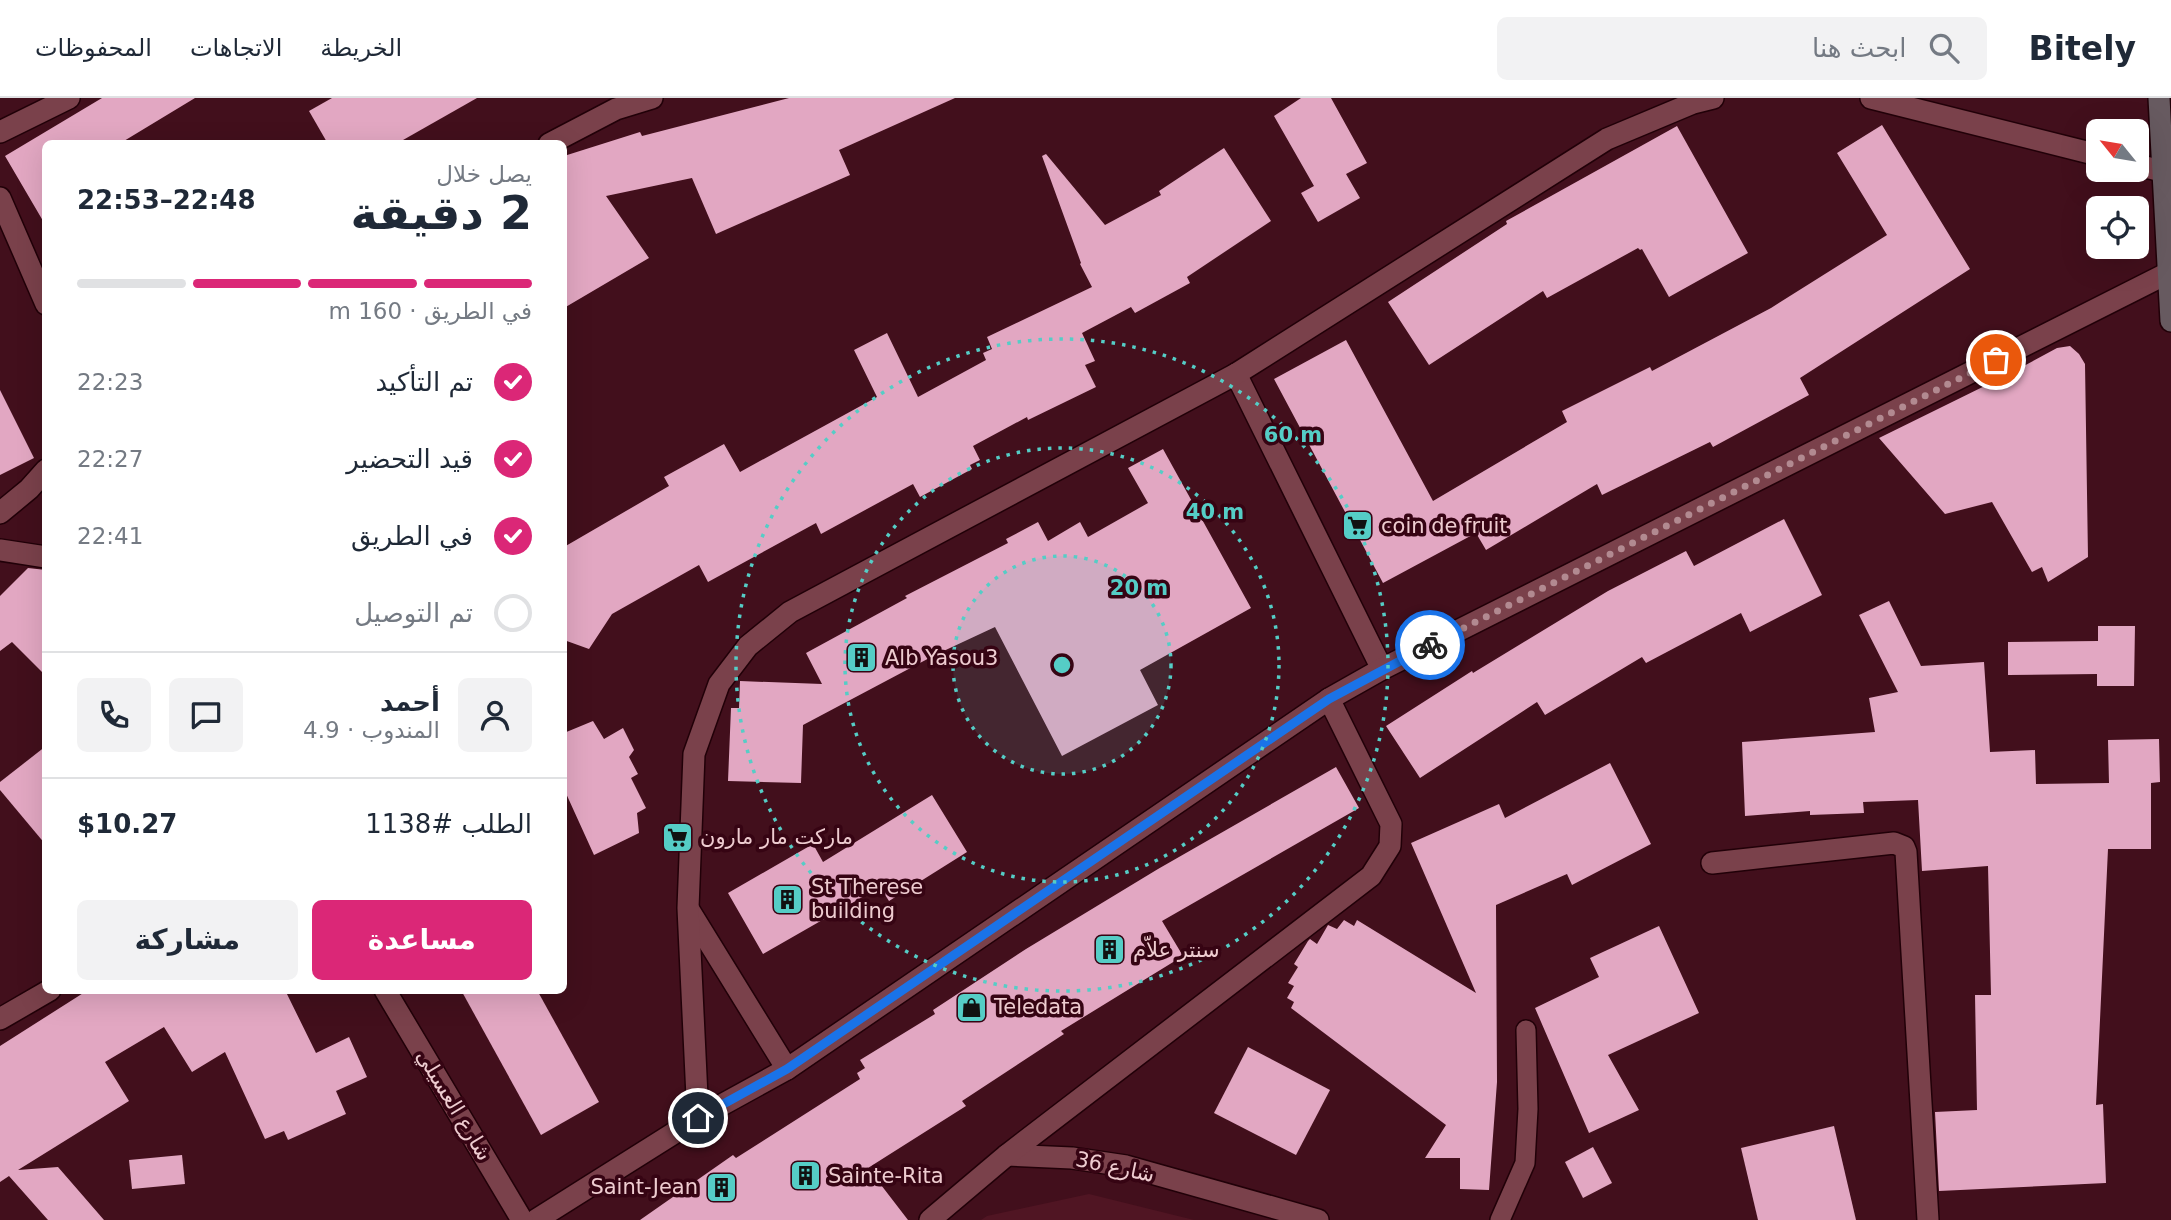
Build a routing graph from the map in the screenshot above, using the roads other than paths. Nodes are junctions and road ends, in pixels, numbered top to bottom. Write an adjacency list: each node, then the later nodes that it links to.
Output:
1 (69, 98): 7 (street)
2 (652, 98): 6 (street)
3 (1713, 98): 16 (street)
4 (1871, 98): 9 (street)
5 (2159, 98): 11 (main road)
6 (615, 103): 8 (street)
7 (0, 132)
8 (555, 140)
9 (2086, 152)
10 (2149, 168): 11 (street)
11 (2162, 171): 13 (main road)
12 (0, 198): 14 (street)
13 (2168, 274): 15 (main road); 21 (street)
14 (42, 295)
15 (2171, 321)
16 (1236, 374): 21 (street); 24 (street)
17 (42, 474): 18 (street)
18 (0, 513)
19 (0, 550): 20 (street)
20 (42, 556)
21 (1382, 670): 22 (street)
22 (1329, 699): 29 (street); 31 (street)
23 (1712, 863): 37 (street)
24 (688, 908): 29 (street); 30 (street)
25 (43, 994): 27 (street)
26 (387, 994): 32 (street, شارع العسيلي)
27 (0, 1019)
28 (1526, 1030): 36 (lane)
29 (787, 1069): 30 (street)
30 (698, 1118): 33 (street)
31 (1007, 1155): 34 (street); 35 (street, شارع 36)
32 (522, 1220)
33 (536, 1220)
34 (930, 1220)
35 (1318, 1220)
36 (1500, 1220)
37 (1928, 1220)

